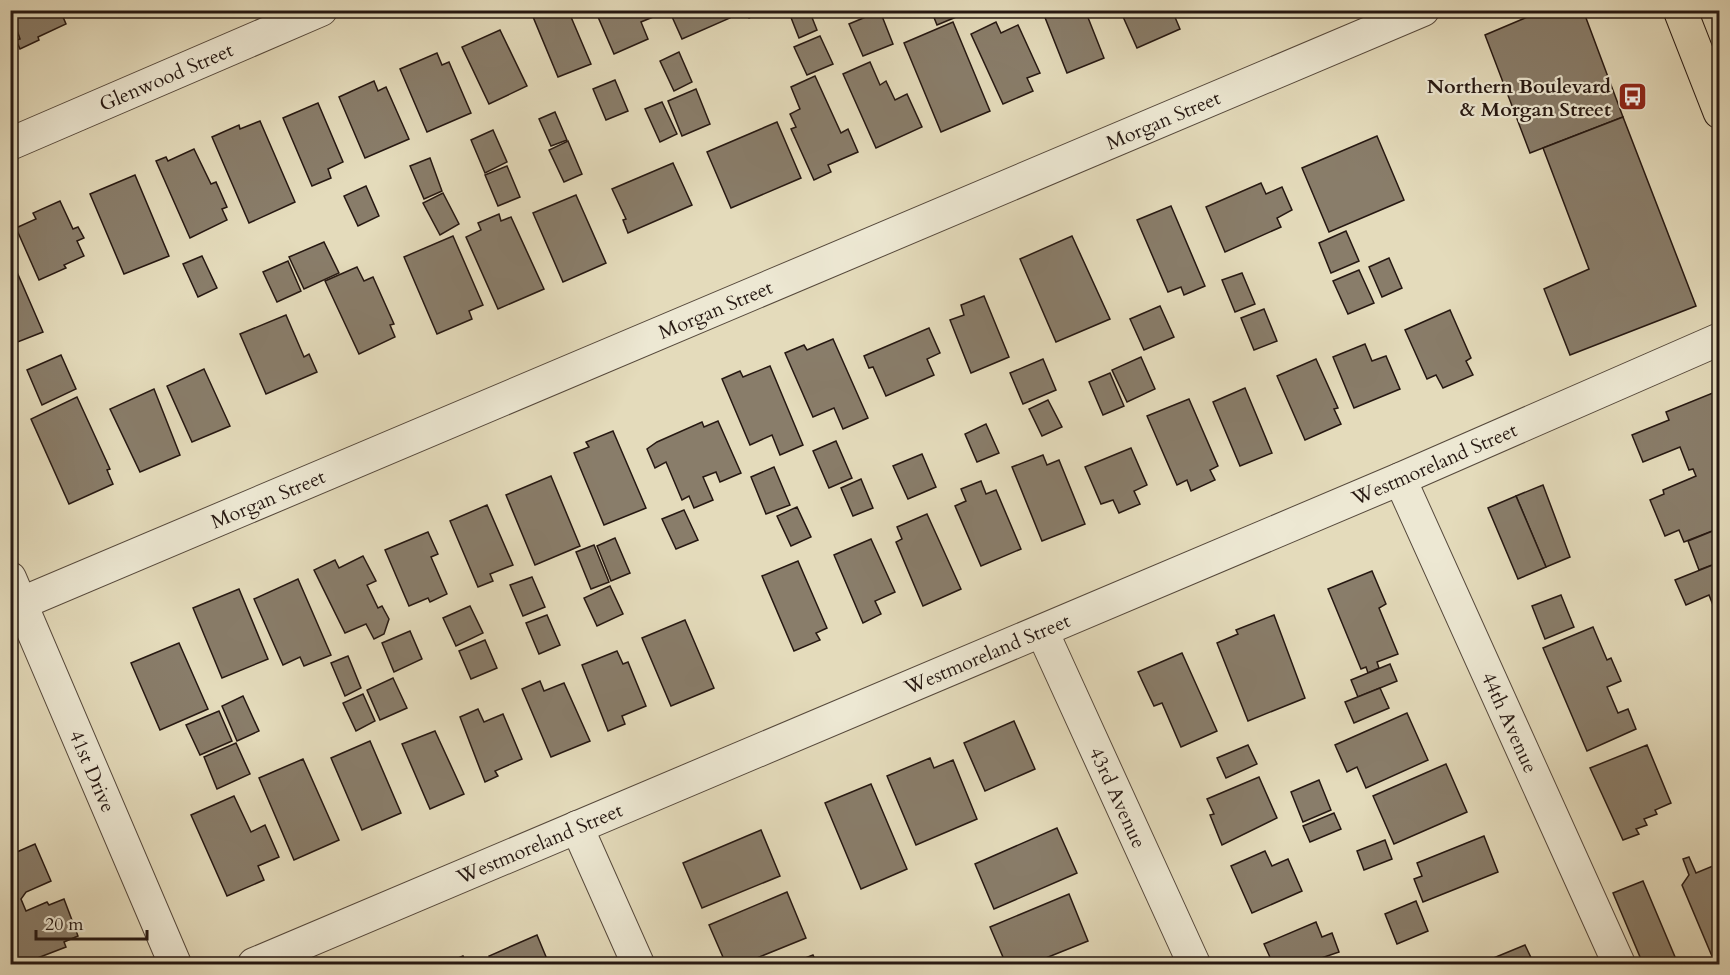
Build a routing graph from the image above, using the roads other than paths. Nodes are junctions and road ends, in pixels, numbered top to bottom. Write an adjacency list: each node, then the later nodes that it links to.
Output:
1 (321, 10): 5 (street, Glenwood Street)
2 (1423, 10): 8 (street, Morgan Street)
3 (1680, 10): 4 (main road)
4 (1719, 112)
5 (10, 144)
6 (1719, 339): 7 (street, Westmoreland Street)
7 (1400, 480): 9 (street, Westmoreland Street); 15 (street, 44th Avenue)
8 (14, 596): 11 (street, 41st Drive)
9 (1042, 631): 10 (street, Westmoreland Street); 14 (street, 43rd Avenue)
10 (577, 827): 12 (street, Westmoreland Street); 13 (street)
11 (175, 964)
12 (254, 964)
13 (638, 964)
14 (1194, 964)
15 (1619, 964)

